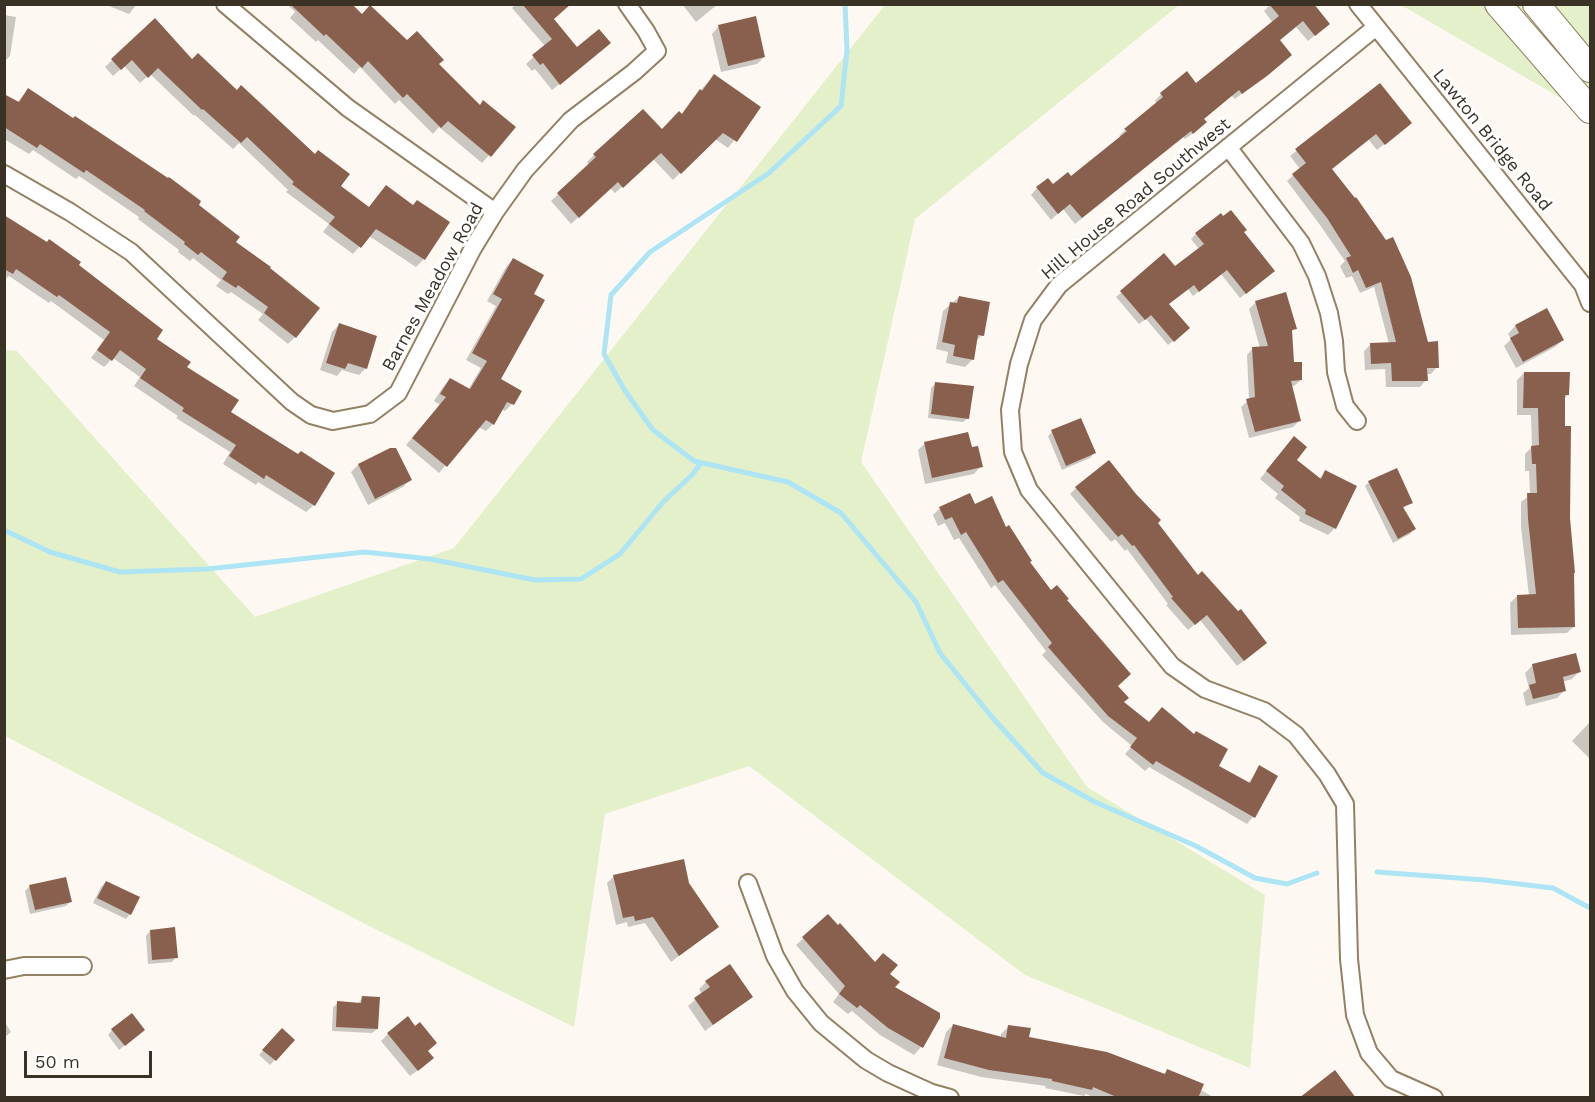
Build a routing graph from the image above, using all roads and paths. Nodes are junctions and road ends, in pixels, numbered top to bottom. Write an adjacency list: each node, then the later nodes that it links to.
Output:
1 (225, 4): 11 (street)
2 (627, 4): 11 (street, Barnes Meadow Road)
3 (1358, 4): 6 (street, Lawton Bridge Road)
4 (1498, 4): 8 (main road)
5 (1536, 4): 7 (main road)
6 (1376, 27): 9 (street, Hill House Road Southwest); 12 (street, Lawton Bridge Road)
7 (1590, 69)
8 (1590, 110)
9 (1228, 147): 13 (street); 17 (street, Hill House Road Southwest)
10 (4, 174): 11 (street, Barnes Meadow Road)
11 (495, 212)
12 (1590, 303)
13 (1356, 422)
14 (748, 883): 18 (street)
15 (83, 966): 16 (street)
16 (4, 970)
17 (1397, 1091): 19 (street, Hill House Road Southwest)
18 (950, 1098)
19 (1434, 1098)

